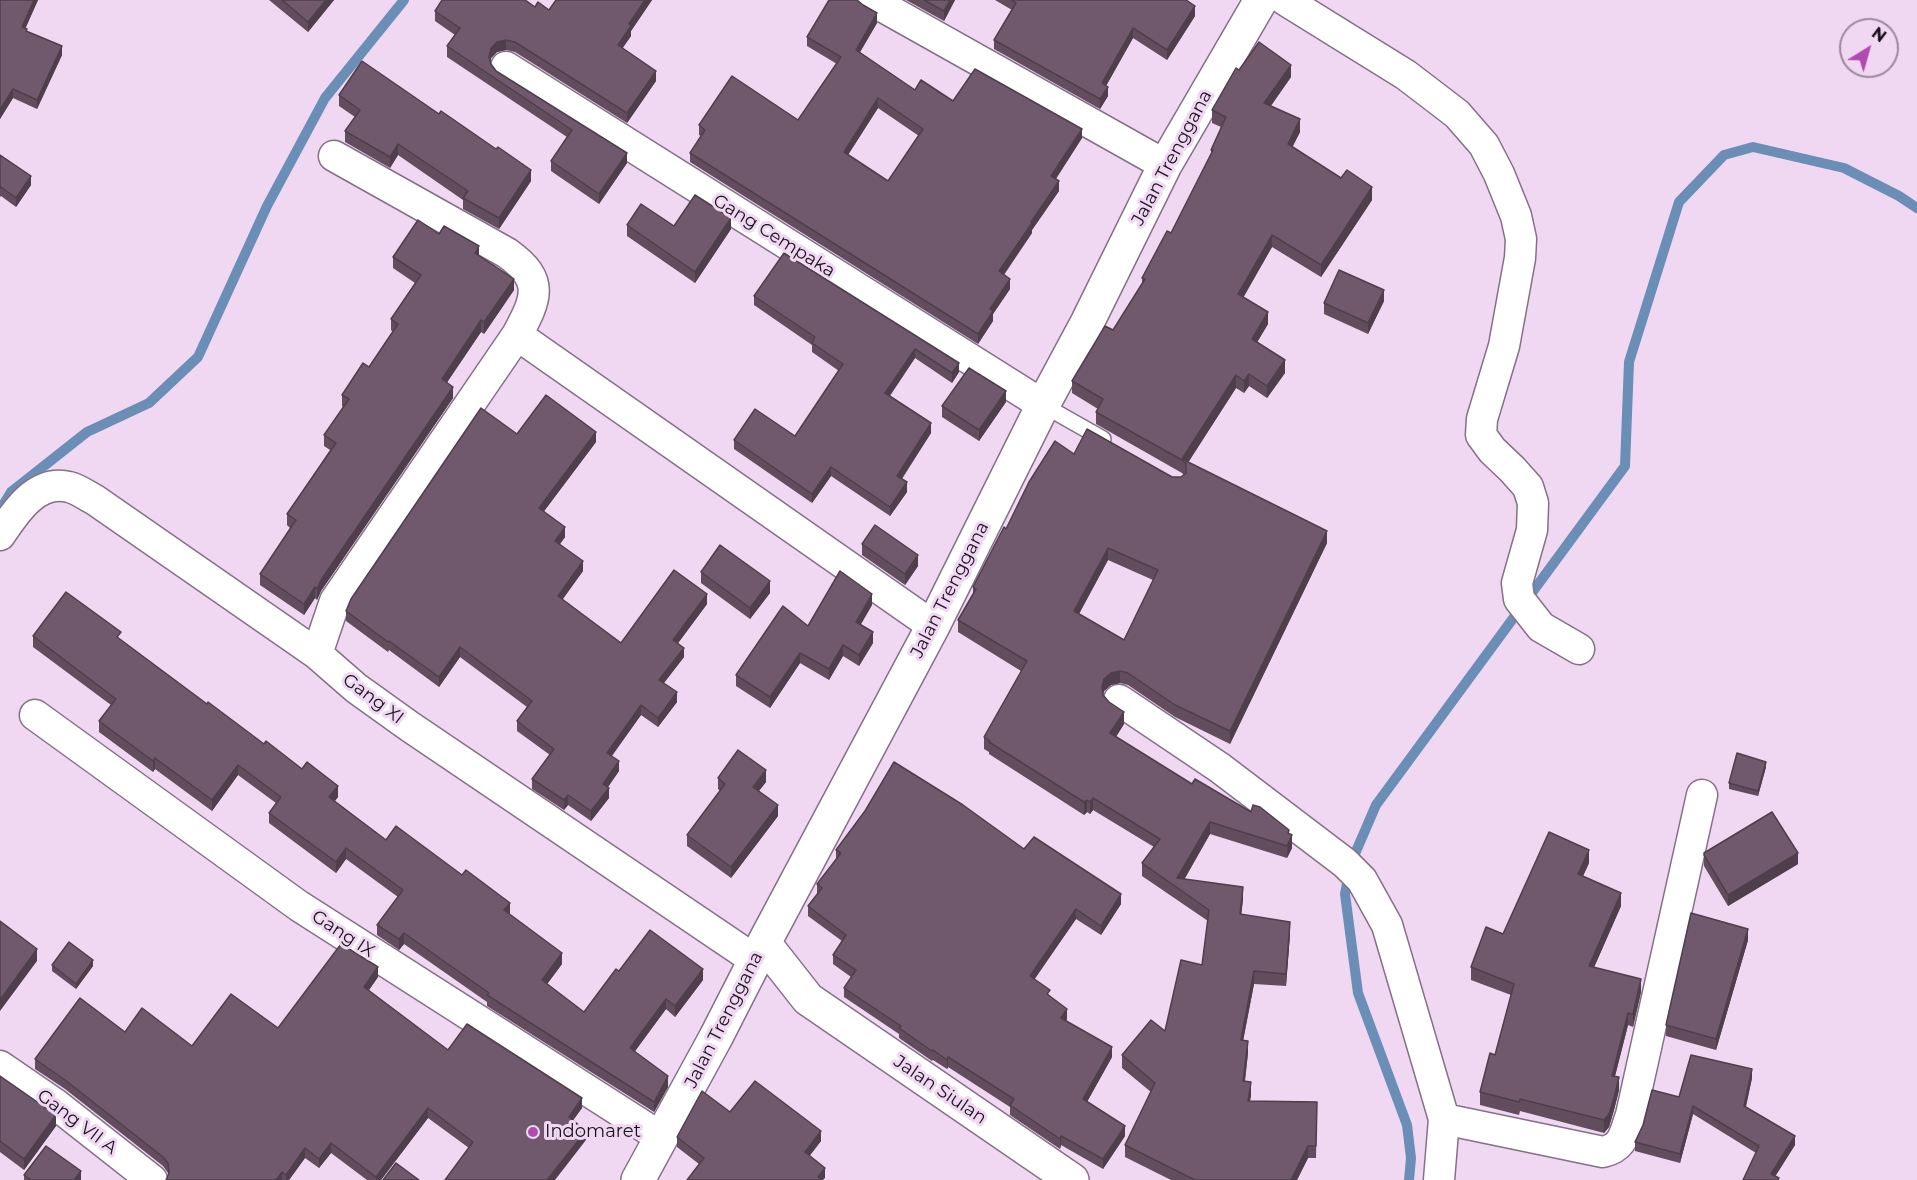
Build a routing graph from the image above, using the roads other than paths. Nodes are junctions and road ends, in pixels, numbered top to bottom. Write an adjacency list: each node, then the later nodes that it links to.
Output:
1 (871, 0): 6 (street)
2 (1260, 0): 6 (main road, Jalan Trenggana)
3 (1285, 0): 12 (street)
4 (506, 67): 8 (street, Gang Cempaka)
5 (334, 156): 7 (street)
6 (1165, 165): 8 (main road, Jalan Trenggana)
7 (517, 334): 11 (street); 13 (street)
8 (1043, 405): 9 (lane); 11 (main road, Jalan Trenggana)
9 (1115, 446)
10 (0, 536): 13 (street, Gang XI)
11 (933, 626): 17 (main road, Jalan Trenggana)
12 (1579, 649)
13 (317, 654): 17 (street, Gang XI)
14 (1119, 700): 19 (street)
15 (35, 715): 20 (street, Gang IX)
16 (1702, 795): 19 (street)
17 (755, 961): 20 (main road, Jalan Trenggana); 23 (main road, Jalan Siulan)
18 (0, 1066): 21 (street, Gang VII A)
19 (1444, 1119): 24 (street)
20 (662, 1138): 22 (main road, Jalan Trenggana)
21 (152, 1180)
22 (638, 1180)
23 (1072, 1180)
24 (1439, 1180)

